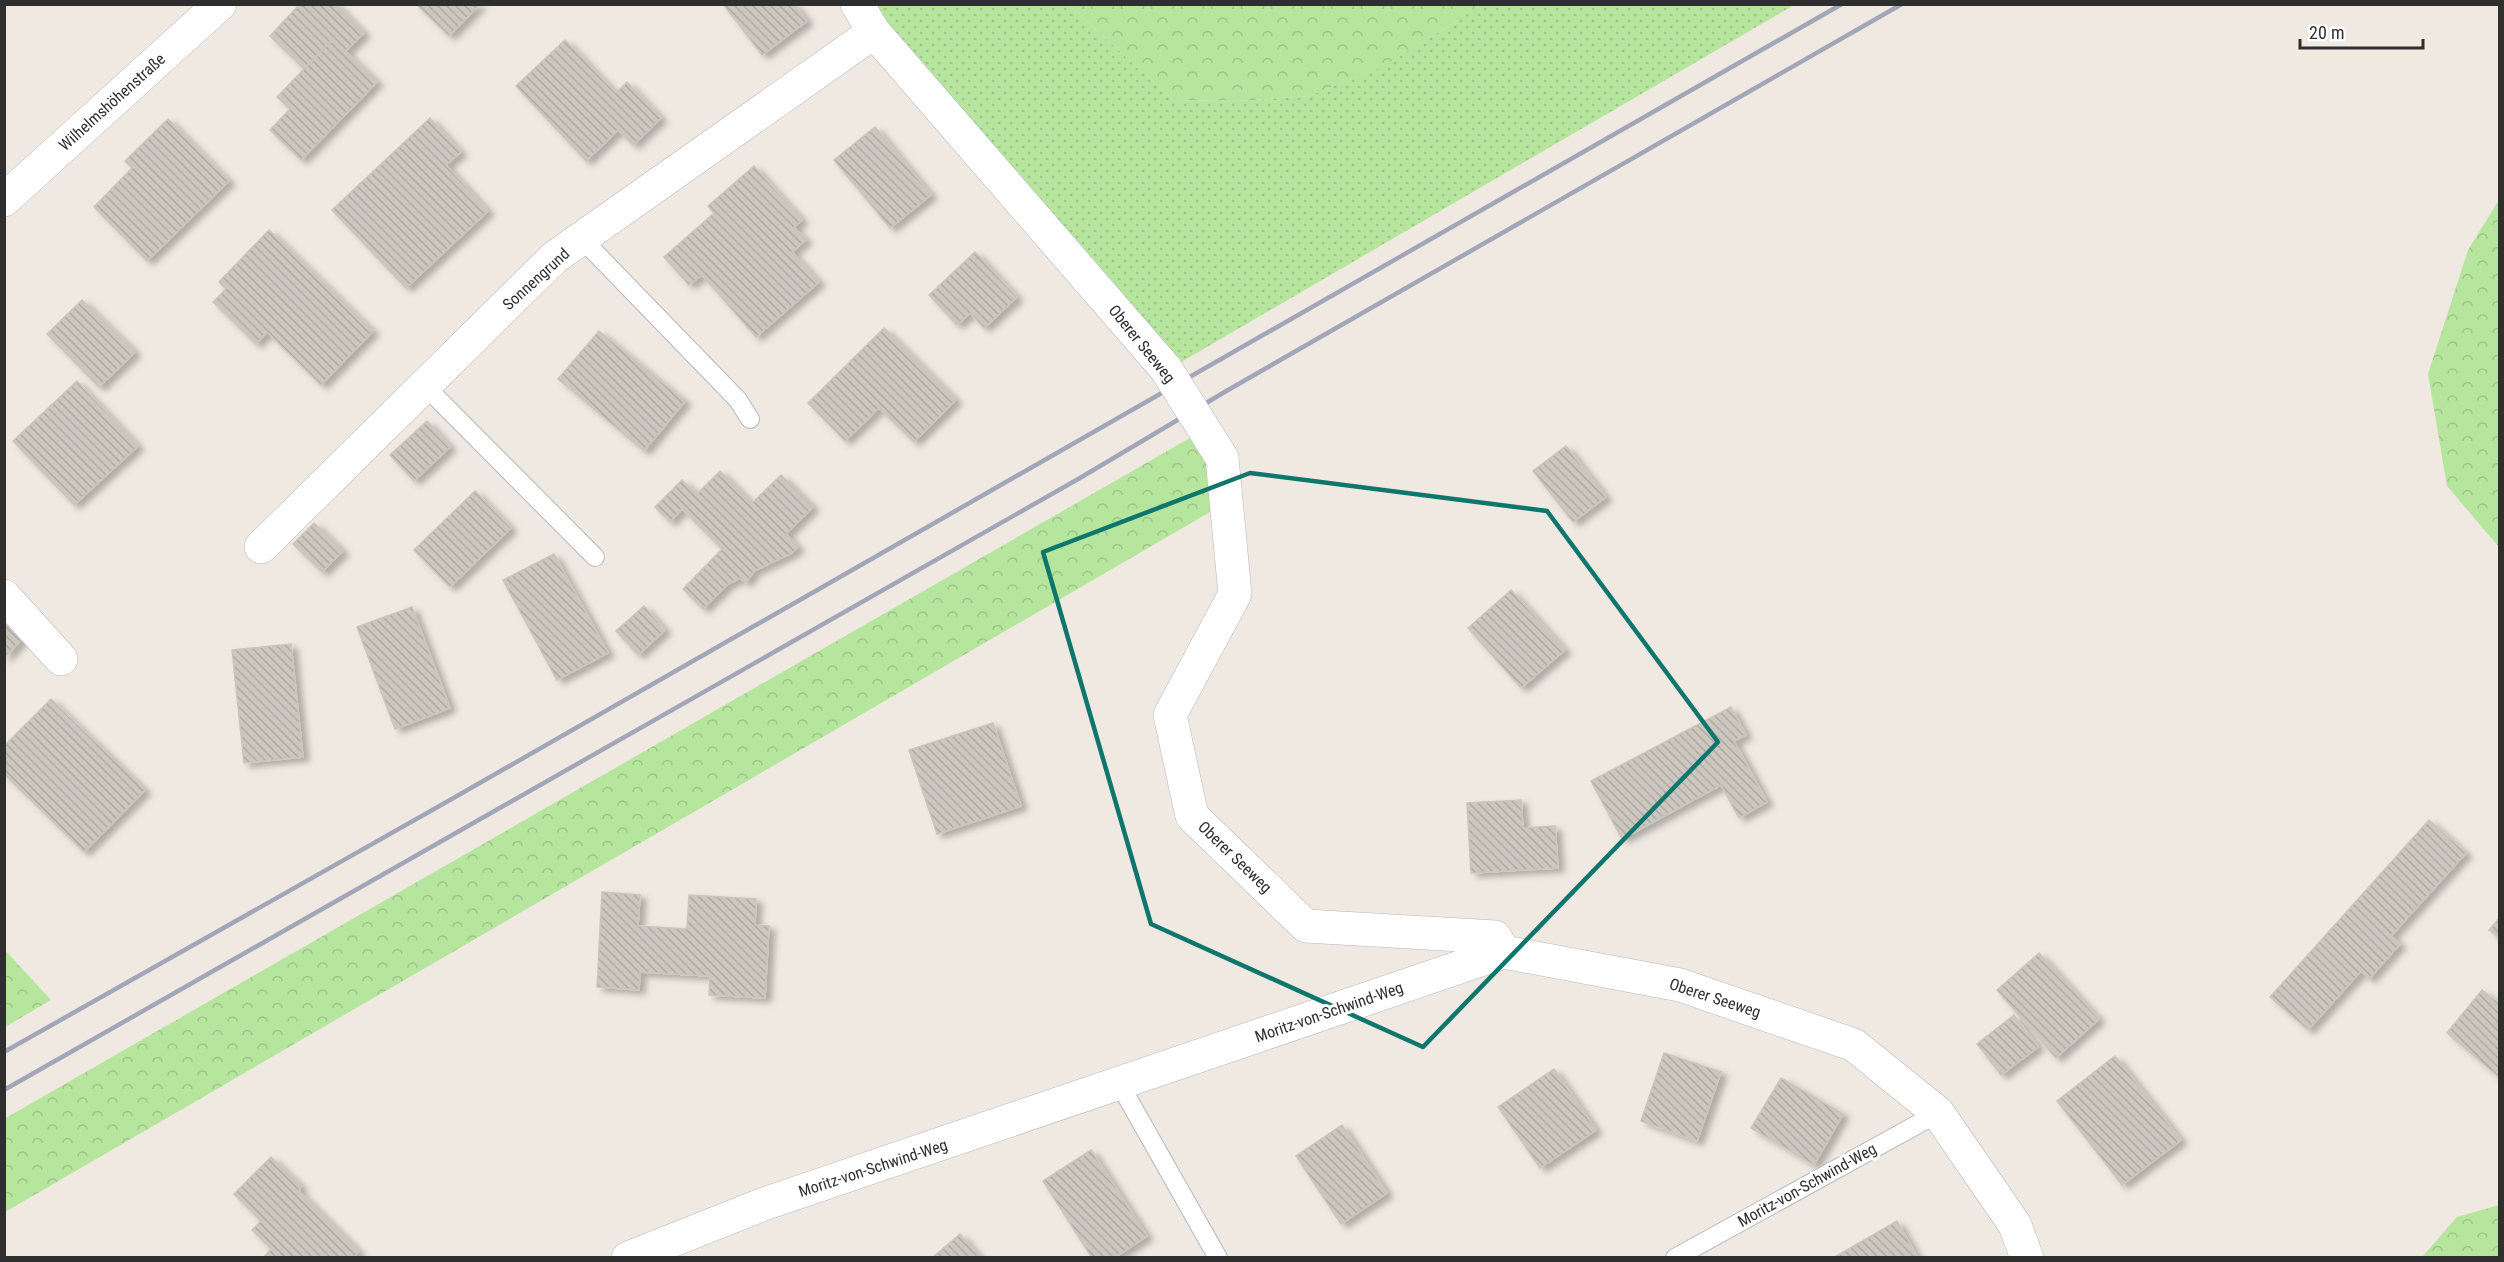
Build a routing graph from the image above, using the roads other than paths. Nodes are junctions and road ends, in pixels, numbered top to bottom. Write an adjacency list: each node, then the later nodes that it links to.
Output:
1 (220, 4): 4 (street, Wilhelmshöhenstraße)
2 (857, 4): 3 (street, Oberer Seeweg)
3 (874, 32): 5 (street, Sonnengrund); 12 (street, Oberer Seeweg, bridge)
4 (4, 200)
5 (582, 239): 6 (street, Sonnengrund); 7 (lane)
6 (426, 386): 8 (street, Sonnengrund); 9 (lane)
7 (750, 419)
8 (261, 547)
9 (595, 557)
10 (4, 596): 11 (street)
11 (61, 659)
12 (1503, 952): 13 (street, Moritz-von-Schwind-Weg); 14 (street, Oberer Seeweg)
13 (1119, 1083): 15 (street, Moritz-von-Schwind-Weg); 16 (lane)
14 (1938, 1113): 17 (lane, Moritz-von-Schwind-Weg); 18 (street, Oberer Seeweg)
15 (628, 1257)
16 (1218, 1257)
17 (1675, 1257)
18 (2027, 1257)

